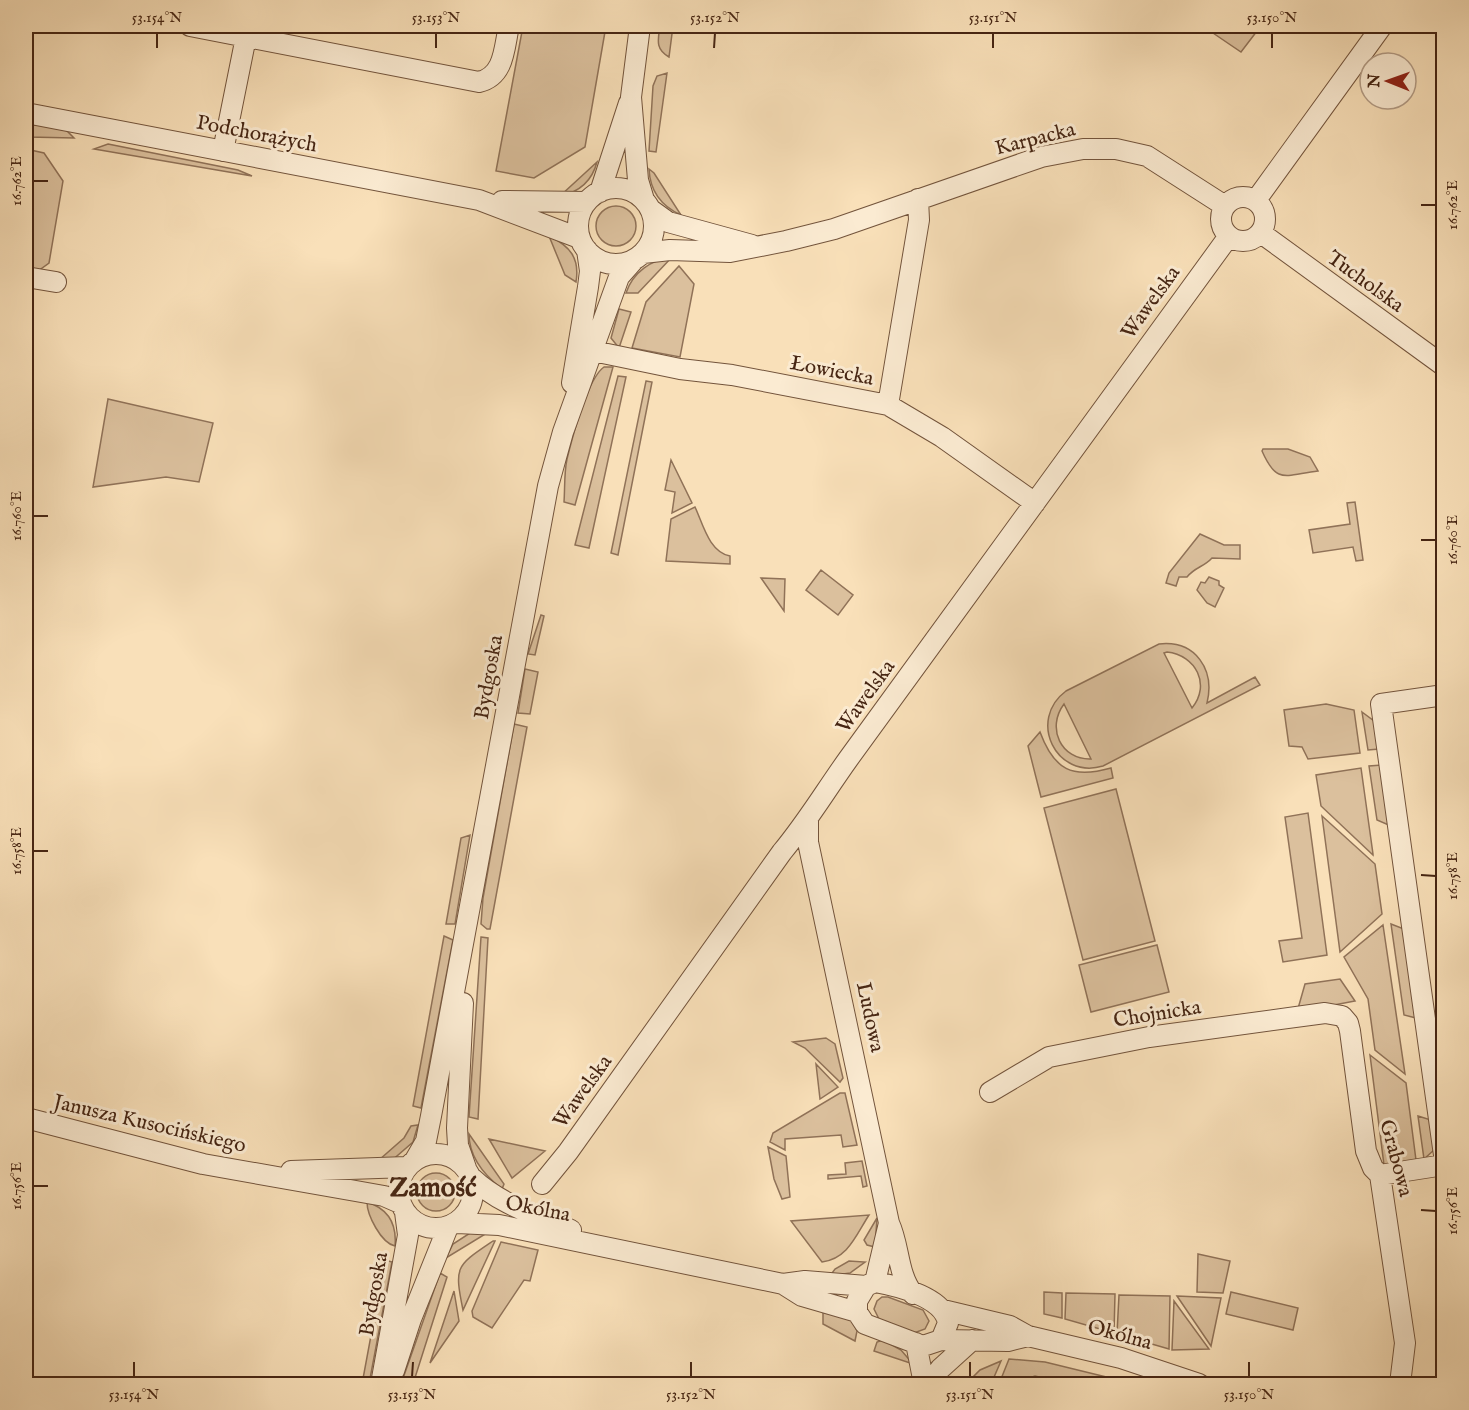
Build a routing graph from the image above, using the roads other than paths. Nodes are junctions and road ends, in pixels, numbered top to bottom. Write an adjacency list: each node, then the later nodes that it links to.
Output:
1 (190, 26): 5 (street)
2 (509, 26): 5 (street)
3 (640, 26): 6 (street)
4 (1382, 26): 12 (street)
5 (246, 37): 8 (street)
6 (631, 98): 9 (street); 13 (street)
7 (26, 113): 8 (street, Podchorążych)
8 (223, 151): 11 (street, Podchorążych)
9 (593, 197): 11 (street, Podchorążych); 13 (street); 17 (street)
10 (918, 199): 14 (street, Karpacka); 18 (street, Karpacka); 24 (street)
11 (479, 200): 17 (street, Podchorążych)
12 (1256, 200): 14 (street); 15 (street)
13 (647, 205): 18 (street, Karpacka); 19 (street)
14 (1225, 206): 16 (street)
15 (1261, 233): 16 (street); 23 (street, Tucholska)
16 (1229, 236): 26 (street, Wawelska)
17 (583, 244): 19 (street); 25 (street, Bydgoska)
18 (758, 246): 19 (street, Karpacka)
19 (639, 256): 22 (street, Bydgoska)
20 (26, 277): 21 (street)
21 (56, 282)
22 (593, 351): 24 (street, Łowiecka); 25 (street, Bydgoska)
23 (1443, 366)
24 (888, 405): 26 (street, Łowiecka)
25 (563, 432): 29 (street, Bydgoska)
26 (1035, 503): 28 (street, Wawelska)
27 (1443, 695): 33 (street)
28 (808, 821): 39 (street, Wawelska); 41 (street, Ludowa)
29 (466, 931): 34 (street, Bydgoska); 37 (street, Bydgoska)
30 (1342, 1016): 31 (street, Chojnicka); 38 (street, Grabowa)
31 (990, 1092)
32 (26, 1118): 36 (street, Janusza Kusocińskiego)
33 (1443, 1155)
34 (411, 1164): 36 (street, Janusza Kusocińskiego); 37 (street); 40 (street)
35 (1443, 1165): 38 (street)
36 (265, 1173): 40 (street, Janusza Kusocińskiego)
37 (469, 1173): 42 (street); 43 (street, Okólna)
38 (1380, 1175): 59 (street, Grabowa)
39 (542, 1184)
40 (403, 1208): 42 (street); 55 (street, Bydgoska)
41 (889, 1223): 44 (street, Ludowa); 47 (street, Ludowa)
42 (453, 1225): 43 (street, Okólna); 56 (street, Bydgoska)
43 (609, 1246): 45 (street, Okólna)
44 (879, 1262): 46 (street); 46 (street, Ludowa)
45 (783, 1284): 46 (street, Okólna); 49 (street, Okólna)
46 (862, 1284): 47 (street, Okólna); 49 (street, Ludowa)
47 (913, 1294): 48 (street, Okólna)
48 (944, 1310): 50 (street, Okólna); 52 (street)
49 (857, 1312): 53 (street, Okólna)
50 (1028, 1336): 51 (street, Okólna); 58 (street, Okólna)
51 (972, 1340): 52 (street, Okólna); 54 (street)
52 (939, 1341): 53 (street, Okólna); 54 (street)
53 (916, 1343): 57 (street)
54 (940, 1377)
55 (381, 1384)
56 (390, 1384)
57 (924, 1384)
58 (1199, 1384)
59 (1400, 1384)

